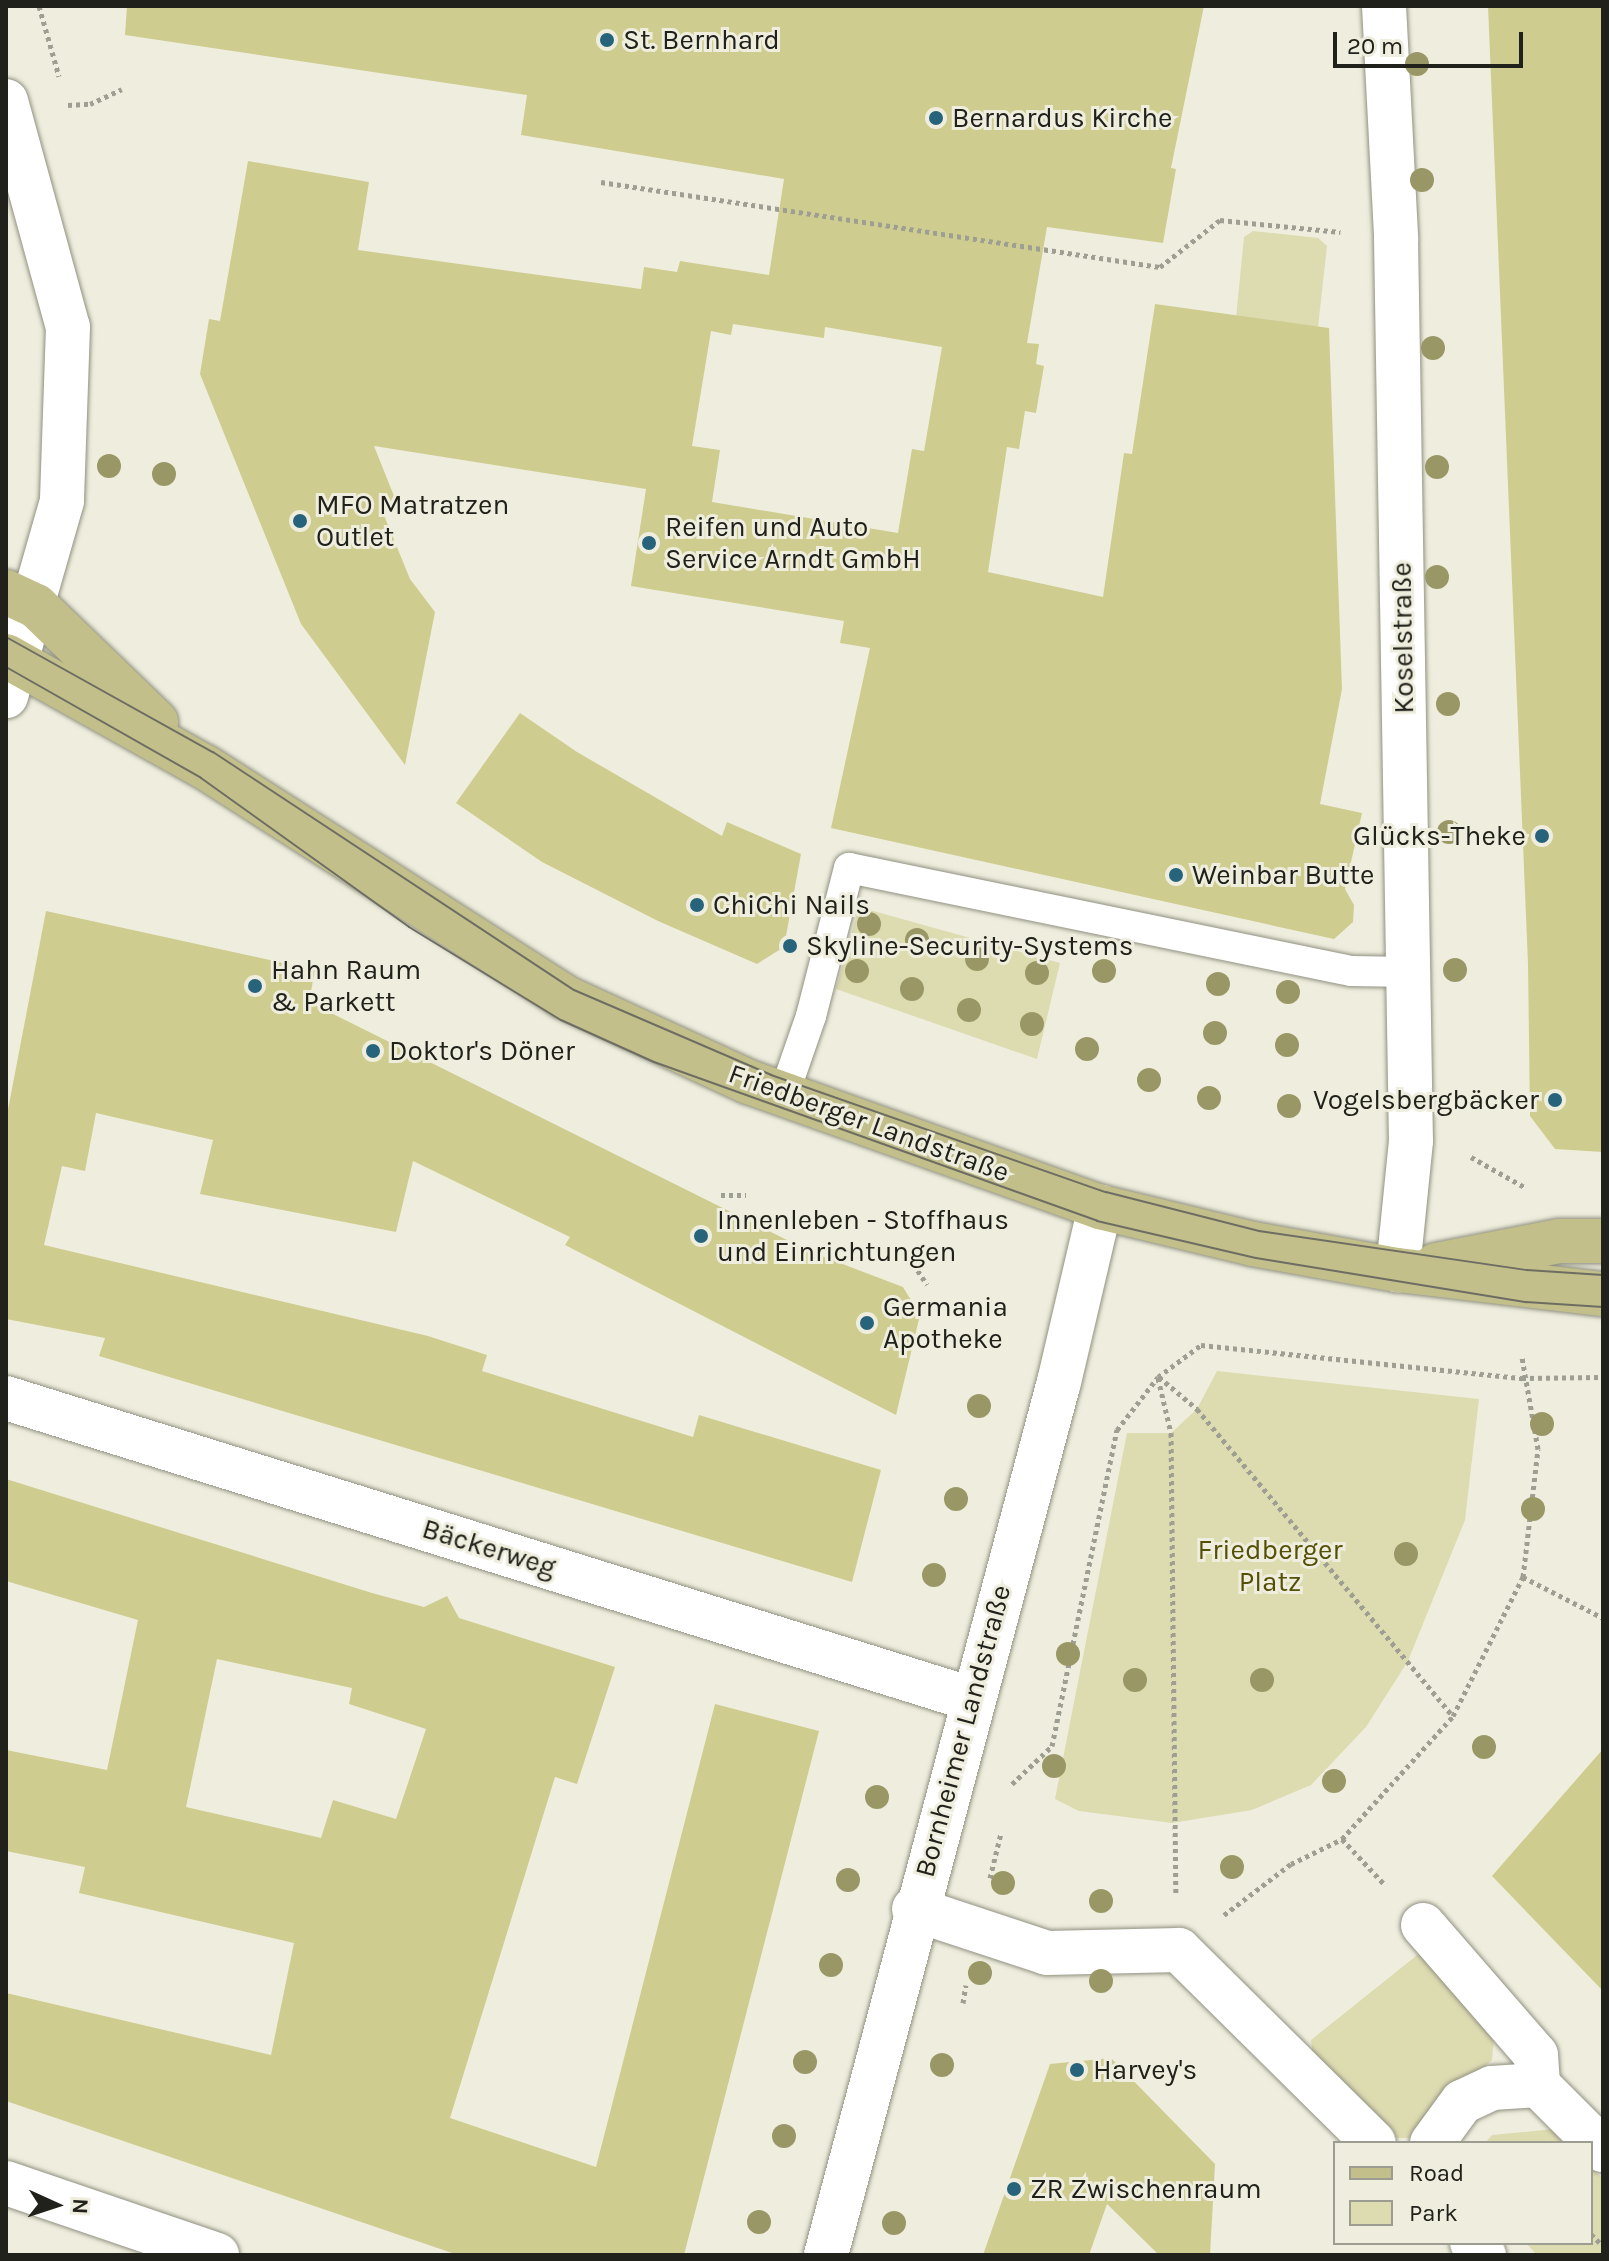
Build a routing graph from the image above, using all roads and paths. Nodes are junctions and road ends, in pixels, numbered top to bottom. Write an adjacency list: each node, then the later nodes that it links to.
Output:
1 (39, 6): 3 (path)
2 (1384, 6): 6 (street, Koselstraße)
3 (122, 89)
4 (6, 101): 7 (street)
5 (601, 182): 6 (path)
6 (1396, 238): 10 (street, Koselstraße)
7 (21, 599): 8 (street); 9 (main road, Friedberger Landstraße)
8 (10, 671): 9 (main road, Friedberger Landstraße)
9 (205, 767): 11 (main road, Friedberger Landstraße)
10 (1408, 972): 11 (lane); 19 (street, Koselstraße)
11 (784, 1094): 16 (main road, Friedberger Landstraße)
12 (1471, 1157): 13 (path)
13 (1530, 1191)
14 (721, 1195): 15 (path)
15 (746, 1195)
16 (1100, 1207): 19 (main road, Friedberger Landstraße); 29 (street, Bornheimer Landstraße)
17 (1603, 1241): 19 (main road)
18 (909, 1257): 20 (path)
19 (1398, 1270): 21 (main road, Friedberger Landstraße)
20 (927, 1285)
21 (1603, 1294)
22 (1522, 1357): 25 (path)
23 (1158, 1377): 25 (path); 30 (path); 31 (path); 37 (path)
24 (1603, 1377): 25 (path)
25 (1522, 1378): 27 (path)
26 (6, 1398): 29 (street, Bäckerweg)
27 (1523, 1577): 28 (path); 30 (path)
28 (1603, 1618)
29 (971, 1699): 34 (street, Bornheimer Landstraße)
30 (1453, 1716): 33 (path)
31 (1009, 1796)
32 (1002, 1826): 36 (path)
33 (1342, 1839): 35 (path); 37 (path)
34 (914, 1909): 36 (street); 45 (street, Bornheimer Landstraße)
35 (1423, 1925): 39 (street)
36 (978, 1931): 37 (street); 38 (path)
37 (1179, 1950): 40 (street)
38 (963, 2003)
39 (1538, 2085): 41 (street); 42 (street)
40 (1372, 2141)
41 (1433, 2141)
42 (1603, 2150)
43 (6, 2183): 44 (street)
44 (217, 2255)
45 (826, 2255)

